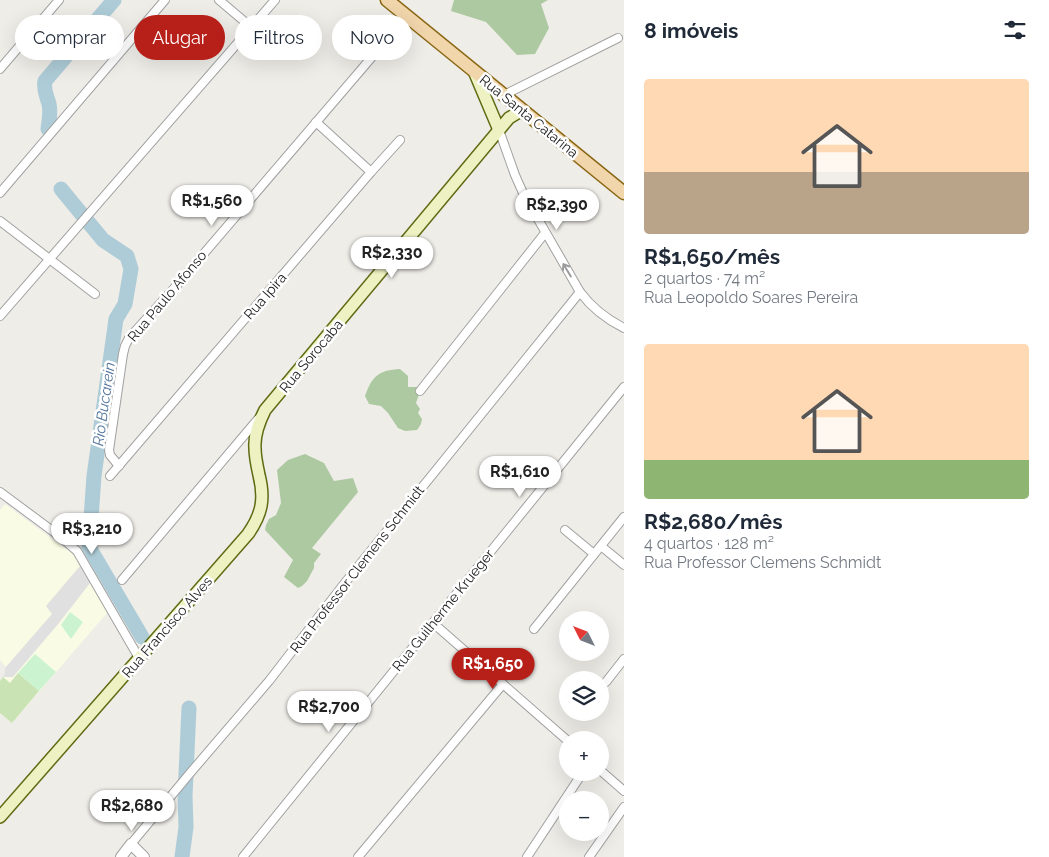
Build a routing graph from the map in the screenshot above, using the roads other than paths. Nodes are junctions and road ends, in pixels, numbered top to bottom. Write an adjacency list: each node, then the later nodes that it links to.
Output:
1 (59, 0): 13 (street)
2 (165, 0): 21 (street)
3 (220, 0): 6 (street)
4 (275, 0): 7 (street)
5 (387, 0): 8 (main road, Rua Santa Catarina)
6 (237, 15)
7 (262, 15)
8 (406, 15)
9 (412, 20): 14 (main road, Rua Santa Catarina)
10 (618, 38): 15 (street)
11 (235, 45): 25 (street)
12 (369, 60): 17 (street, Rua Paulo Afonso)
13 (0, 70)
14 (474, 71): 15 (main road, Rua Santa Catarina); 18 (main road)
15 (504, 95): 16 (main road, Rua Santa Catarina)
16 (522, 110): 18 (main road, Rua Sorocaba); 22 (main road, Rua Santa Catarina)
17 (316, 122): 20 (street); 33 (street, Rua Paulo Afonso)
18 (499, 130): 24 (street); 32 (main road, Rua Sorocaba)
19 (400, 140): 20 (street, Rua Ipira)
20 (371, 172): 33 (street, Rua Ipira)
21 (0, 193)
22 (624, 193)
23 (0, 221): 25 (street)
24 (545, 233): 26 (street, one-way to 24); 31 (street)
25 (50, 259): 27 (street); 28 (street)
26 (580, 292): 29 (street); 54 (street, Rua Professor Clemens Schmidt)
27 (96, 294)
28 (0, 316)
29 (624, 328)
30 (624, 387): 42 (street, Rua Guilherme Krueger)
31 (420, 390)
32 (265, 410): 41 (street, Rua Sorocaba); 44 (main road, Rua Francisco Alves)
33 (119, 466): 34 (street, Rua Ipira)
34 (110, 476)
35 (0, 492): 44 (street)
36 (624, 517): 38 (street)
37 (565, 530): 39 (street)
38 (601, 546): 39 (street); 40 (street)
39 (594, 554): 43 (street)
40 (624, 565)
41 (122, 580)
42 (433, 623): 47 (street); 57 (street, Rua Guilherme Krueger)
43 (534, 629)
44 (139, 658): 53 (main road, Rua Francisco Alves)
45 (624, 659): 46 (street)
46 (609, 678)
47 (503, 684): 48 (street); 58 (street)
48 (559, 733)
49 (609, 778): 51 (street)
50 (577, 781): 59 (street)
51 (624, 790)
52 (624, 807): 60 (street)
53 (0, 817)
54 (131, 844): 55 (street); 56 (street)
55 (120, 857)
56 (144, 857)
57 (243, 857)
58 (358, 857)
59 (527, 857)
60 (589, 857)

